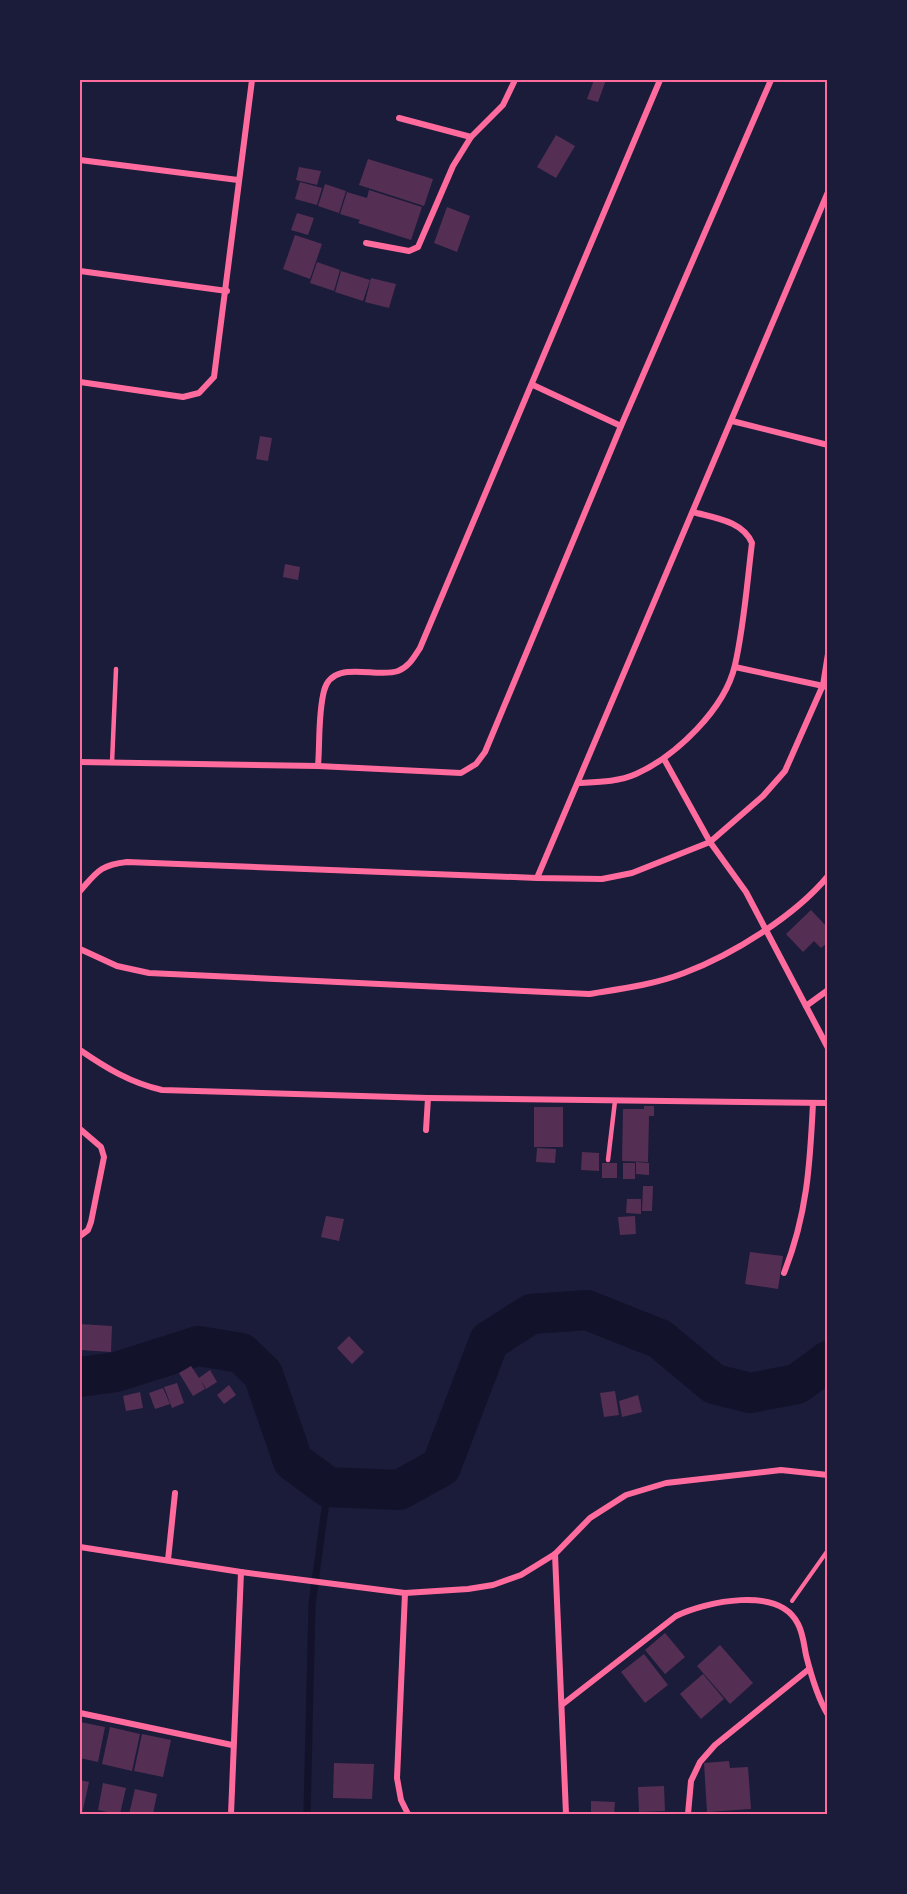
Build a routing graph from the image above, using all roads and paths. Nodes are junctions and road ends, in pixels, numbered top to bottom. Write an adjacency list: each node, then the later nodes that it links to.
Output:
1 (252, 80): 8 (street)
2 (515, 80): 6 (street)
3 (660, 80): 14 (street)
4 (771, 80): 16 (street)
5 (399, 118): 6 (street)
6 (471, 137): 10 (street)
7 (80, 160): 8 (street)
8 (238, 180): 12 (street)
9 (828, 192): 15 (street)
10 (366, 243)
11 (80, 271): 12 (street)
12 (227, 291): 13 (street)
13 (80, 382)
14 (532, 385): 16 (street); 26 (street)
15 (732, 421): 17 (street); 18 (street)
16 (621, 426): 26 (street)
17 (828, 445)
18 (693, 512): 20 (street); 27 (street)
19 (828, 654): 22 (street)
20 (735, 667): 22 (street); 23 (street)
21 (116, 669): 25 (lane)
22 (825, 686): 28 (street)
23 (664, 759): 27 (street); 28 (street)
24 (80, 762): 25 (street)
25 (112, 763): 26 (street)
26 (318, 766)
27 (578, 783): 30 (street)
28 (710, 842): 30 (street); 32 (street)
29 (828, 876): 32 (street)
30 (537, 878): 31 (street)
31 (80, 891)
32 (766, 932): 33 (street); 35 (street)
33 (80, 949)
34 (828, 990): 35 (street)
35 (806, 1006): 36 (street)
36 (828, 1048)
37 (80, 1050): 38 (street)
38 (428, 1098): 39 (street); 43 (street)
39 (615, 1101): 40 (street); 44 (lane)
40 (813, 1103): 41 (street); 46 (street)
41 (828, 1103)
42 (80, 1129): 45 (street)
43 (426, 1130)
44 (608, 1160)
45 (80, 1236)
46 (784, 1273)
47 (828, 1475): 51 (street)
48 (175, 1493): 52 (street)
49 (80, 1548): 52 (street)
50 (828, 1550): 55 (path)
51 (555, 1554): 54 (street); 57 (street)
52 (168, 1560): 53 (street)
53 (241, 1572): 54 (street); 60 (street)
54 (405, 1593): 62 (street)
55 (786, 1610): 56 (street); 57 (street)
56 (809, 1669): 59 (street); 64 (street)
57 (563, 1704): 63 (street)
58 (80, 1713): 60 (street)
59 (828, 1715)
60 (232, 1744): 61 (street)
61 (231, 1815)
62 (408, 1815)
63 (566, 1815)
64 (688, 1815)

